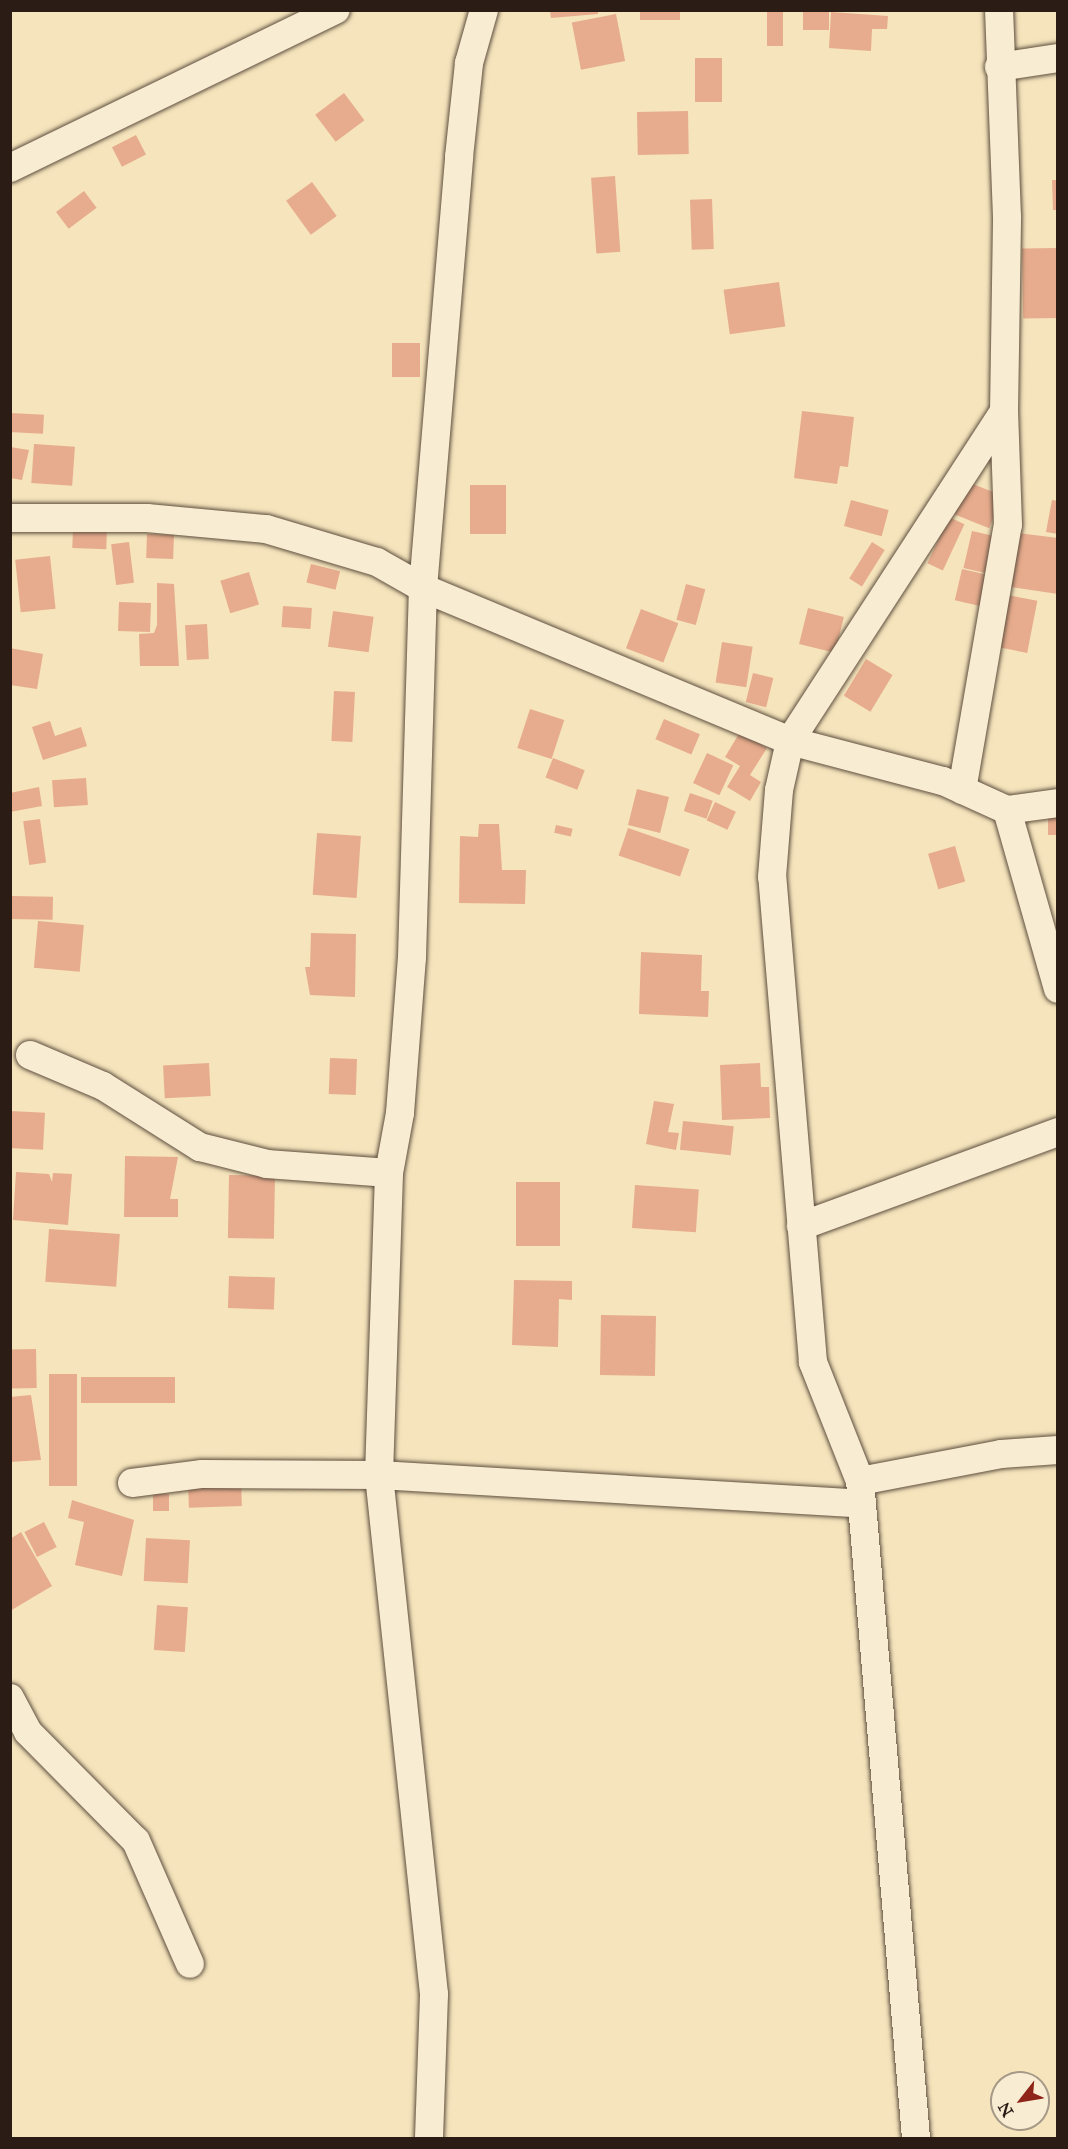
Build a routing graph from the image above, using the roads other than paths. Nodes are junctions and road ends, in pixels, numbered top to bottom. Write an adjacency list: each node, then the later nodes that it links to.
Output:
1 (484, 10): 9 (street)
2 (999, 10): 5 (street)
3 (319, 14): 6 (street)
4 (1058, 58): 5 (street)
5 (999, 67): 7 (street)
6 (10, 168)
7 (1004, 412): 10 (street); 11 (street)
8 (10, 518): 9 (street)
9 (423, 588): 10 (street); 17 (street)
10 (790, 741): 11 (street); 18 (street)
11 (962, 790): 13 (street)
12 (1058, 803): 13 (street)
13 (1007, 810): 14 (street)
14 (1058, 989)
15 (30, 1055): 17 (street)
16 (1058, 1132): 18 (street)
17 (389, 1173): 20 (street)
18 (801, 1226): 22 (street)
19 (1058, 1450): 22 (street)
20 (378, 1475): 21 (street); 22 (street); 25 (street)
21 (132, 1483)
22 (860, 1493): 26 (street)
23 (10, 1698): 24 (street)
24 (190, 1964)
25 (429, 2139)
26 (916, 2139)

